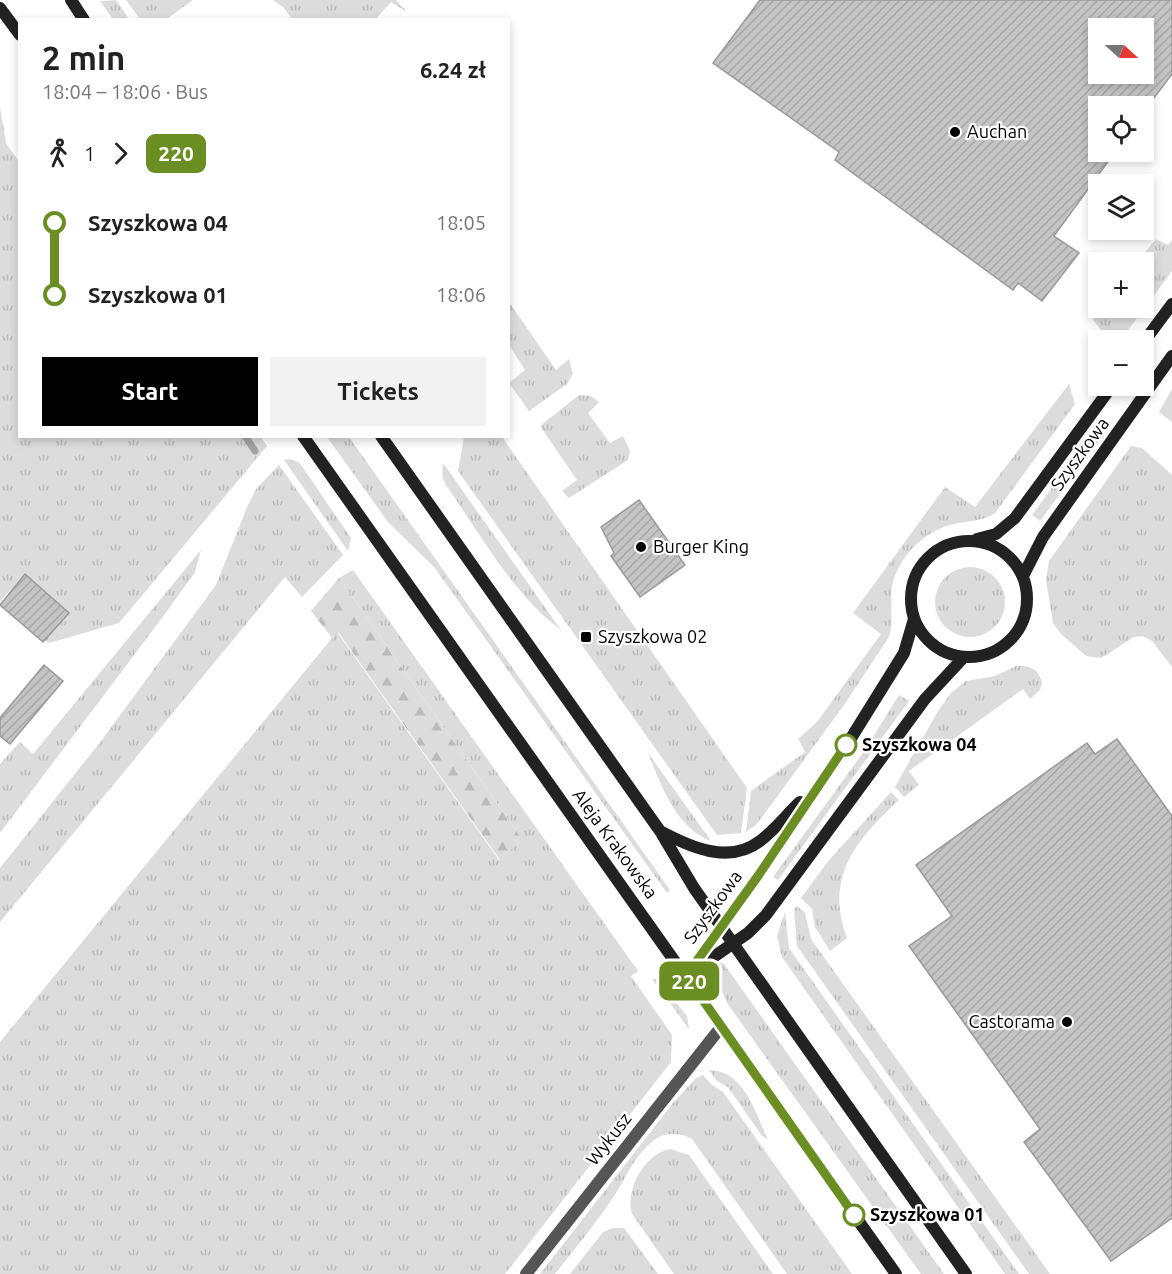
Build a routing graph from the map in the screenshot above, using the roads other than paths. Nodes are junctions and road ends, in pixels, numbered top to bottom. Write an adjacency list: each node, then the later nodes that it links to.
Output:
1 (71, 0): 3 (main road)
2 (0, 8): 4 (main road)
3 (83, 18)
4 (18, 32)
5 (1172, 304): 6 (main road)
6 (1153, 330)
7 (1172, 356): 12 (main road, Szyszkowa)
8 (1105, 396): 11 (main road, Szyszkowa)
9 (304, 438): 19 (main road, Aleja Krakowska)
10 (382, 438): 16 (main road)
11 (974, 540): 12 (main road); 13 (main road)
12 (1023, 576): 14 (main road)
13 (914, 619): 14 (main road); 15 (main road, Szyszkowa)
14 (964, 657): 18 (main road, Szyszkowa)
15 (816, 786): 16 (main road); 17 (main road, Szyszkowa)
16 (660, 831): 17 (main road)
17 (721, 926): 18 (main road); 19 (main road, Szyszkowa)
18 (732, 944): 19 (main road, Szyszkowa); 23 (main road)
19 (686, 976): 20 (main road, Aleja Krakowska)
20 (721, 1027): 21 (street, Wykusz); 22 (main road, Aleja Krakowska)
21 (526, 1274)
22 (896, 1274)
23 (966, 1274)

